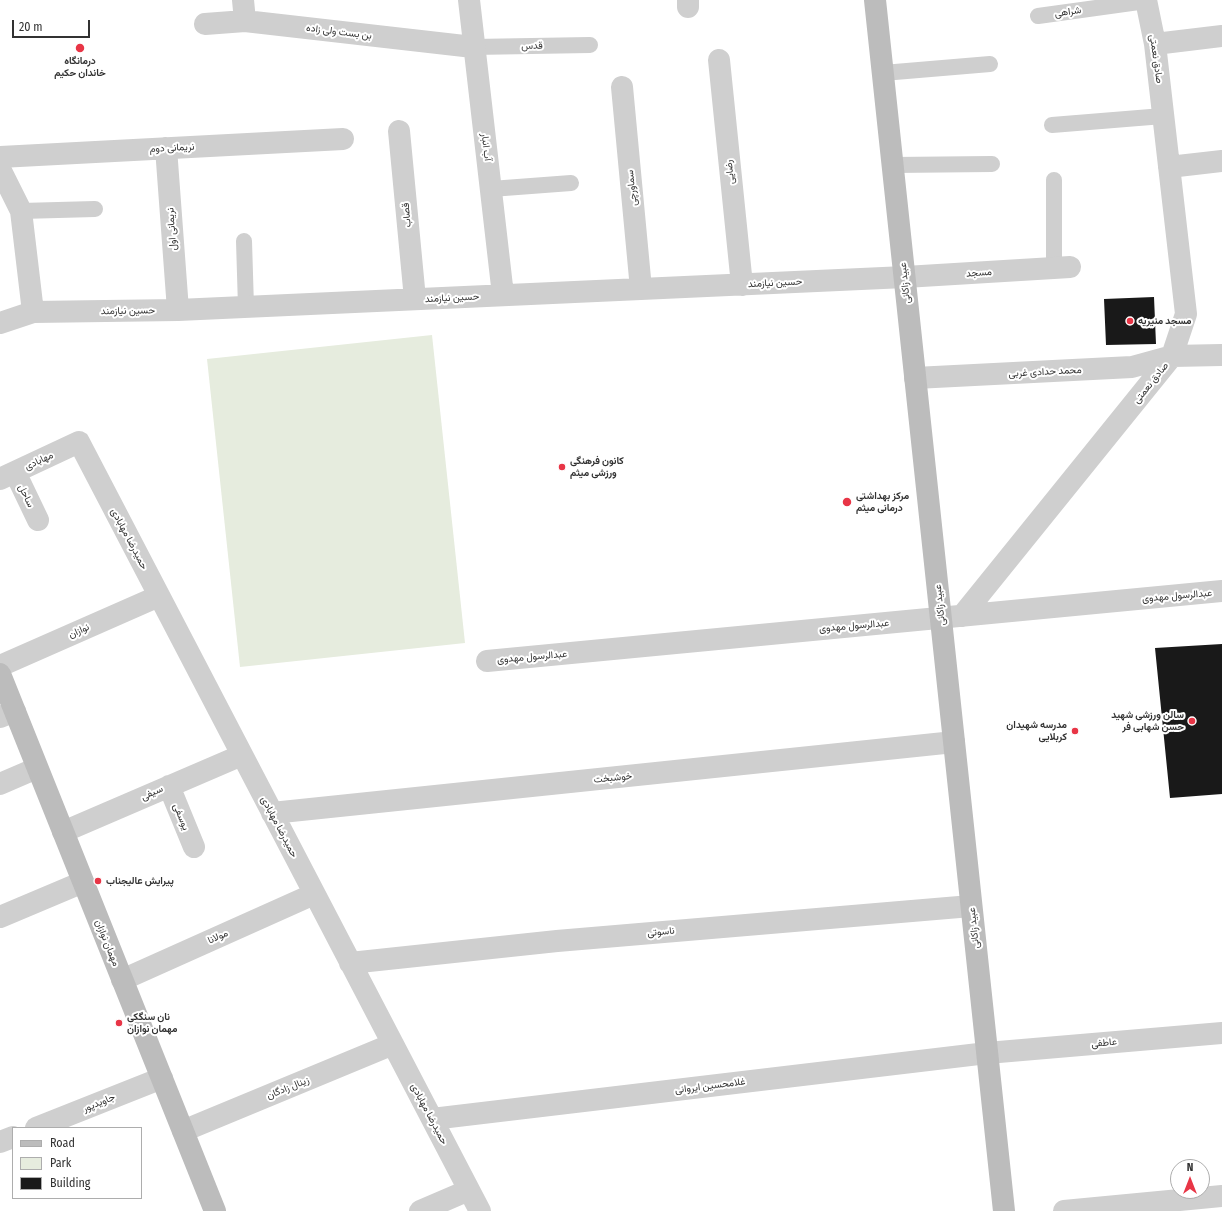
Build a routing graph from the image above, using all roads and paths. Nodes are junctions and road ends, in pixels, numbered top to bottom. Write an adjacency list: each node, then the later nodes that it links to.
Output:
1 (469, 0): 10 (street, آب انبار)
2 (875, 0): 13 (street, عبید زاکانی)
3 (1146, 1): 5 (lane, شراهی); 8 (street, صادق نعمتی)
4 (244, 10): 6 (street, بن بست ولی زاده); 10 (street, بن بست ولی زاده)
5 (1038, 16)
6 (205, 24)
7 (1222, 36): 8 (street)
8 (1155, 44): 15 (street, صادق نعمتی)
9 (590, 45): 10 (lane, قدس)
10 (473, 47): 28 (street, آب انبار)
11 (719, 60): 34 (street, رضایی)
12 (990, 64): 13 (lane)
13 (883, 73): 23 (street, عبید زاکانی)
14 (622, 87): 35 (street, سماورچی)
15 (1163, 116): 16 (lane); 24 (street, صادق نعمتی)
16 (1052, 125)
17 (400, 131): 37 (street, قصاب)
18 (343, 139): 19 (street, نریمانی دوم)
19 (166, 148): 20 (street, نریمانی دوم); 39 (street, نریمانی اول)
20 (0, 157)
21 (1222, 162): 24 (street)
22 (992, 164): 23 (lane)
23 (893, 165): 33 (street, عبید زاکانی)
24 (1169, 167): 43 (street, صادق نعمتی)
25 (0, 169): 30 (street)
26 (1054, 180): 32 (lane, مسجد)
27 (571, 183): 28 (lane)
28 (491, 189): 36 (street, آب انبار)
29 (95, 209): 30 (lane)
30 (21, 211): 40 (street)
31 (244, 241): 38 (lane)
32 (1062, 268): 33 (street, مسجد)
33 (905, 277): 34 (street, حسین نیازمند); 44 (street, عبید زاکانی)
34 (742, 285): 35 (street, حسین نیازمند)
35 (642, 289): 36 (street, حسین نیازمند)
36 (503, 295): 37 (street, حسین نیازمند)
37 (415, 299): 38 (street, حسین نیازمند)
38 (246, 307): 39 (street, حسین نیازمند)
39 (178, 310): 40 (street, حسین نیازمند)
40 (33, 312): 41 (street, حسین نیازمند)
41 (0, 323)
42 (1222, 355): 43 (street, محمد حدادی غربی)
43 (1172, 356): 44 (street, محمد حدادی غربی); 50 (street, صادق نعمتی)
44 (916, 378): 50 (street, عبید زاکانی)
45 (79, 442): 46 (street, مهابادی); 49 (street, حمیدرضا مهابادی)
46 (7, 476): 47 (street, ساحل)
47 (38, 520)
48 (1222, 591): 50 (street, عبدالرسول مهدوی)
49 (159, 596): 52 (street, نوازان); 56 (street, حمیدرضا مهابادی)
50 (952, 617): 51 (street, عبدالرسول مهدوی); 55 (street, عبید زاکانی)
51 (486, 661)
52 (0, 666)
53 (0, 674): 54 (street, مهمان نوازان)
54 (7, 714): 57 (street, مهمان نوازان)
55 (954, 742): 60 (street, خوشبخت); 65 (street, عبید زاکانی)
56 (242, 755): 59 (street, سیفی); 60 (street, حمیدرضا مهابادی)
57 (37, 768): 58 (street); 61 (street, مهمان نوازان)
58 (0, 784)
59 (169, 786): 61 (street, سیفی); 62 (street, یوسفی)
60 (272, 813): 64 (street, حمیدرضا مهابادی)
61 (63, 832): 63 (street, مهمان نوازان)
62 (194, 847)
63 (83, 882): 66 (street); 68 (street, مهمان نوازان)
64 (314, 894): 67 (street, حمیدرضا مهابادی); 68 (street, مولانا)
65 (971, 906): 67 (street, ناسوتی); 71 (street, عبید زاکانی)
66 (0, 917)
67 (350, 963): 70 (street, حمیدرضا مهابادی)
68 (122, 980): 72 (street, مهمان نوازان)
69 (1222, 1033): 71 (street, عاطفی)
70 (393, 1044): 73 (street, حمیدرضا مهابادی); 75 (street, زینال زادگان)
71 (987, 1053): 73 (street, غلامحسین ایروانی); 83 (street, عبید زاکانی)
72 (162, 1078): 74 (street, جاویدپور); 75 (street, مهمان نوازان)
73 (432, 1119): 78 (street, حمیدرضا مهابادی)
74 (39, 1127)
75 (183, 1131): 80 (street, مهمان نوازان)
76 (12, 1137): 77 (street)
77 (0, 1142)
78 (469, 1190): 81 (street); 82 (street, حمیدرضا مهابادی)
79 (1222, 1196): 84 (street)
80 (215, 1211)
81 (420, 1211)
82 (480, 1211)
83 (1004, 1211)
84 (1064, 1211)

